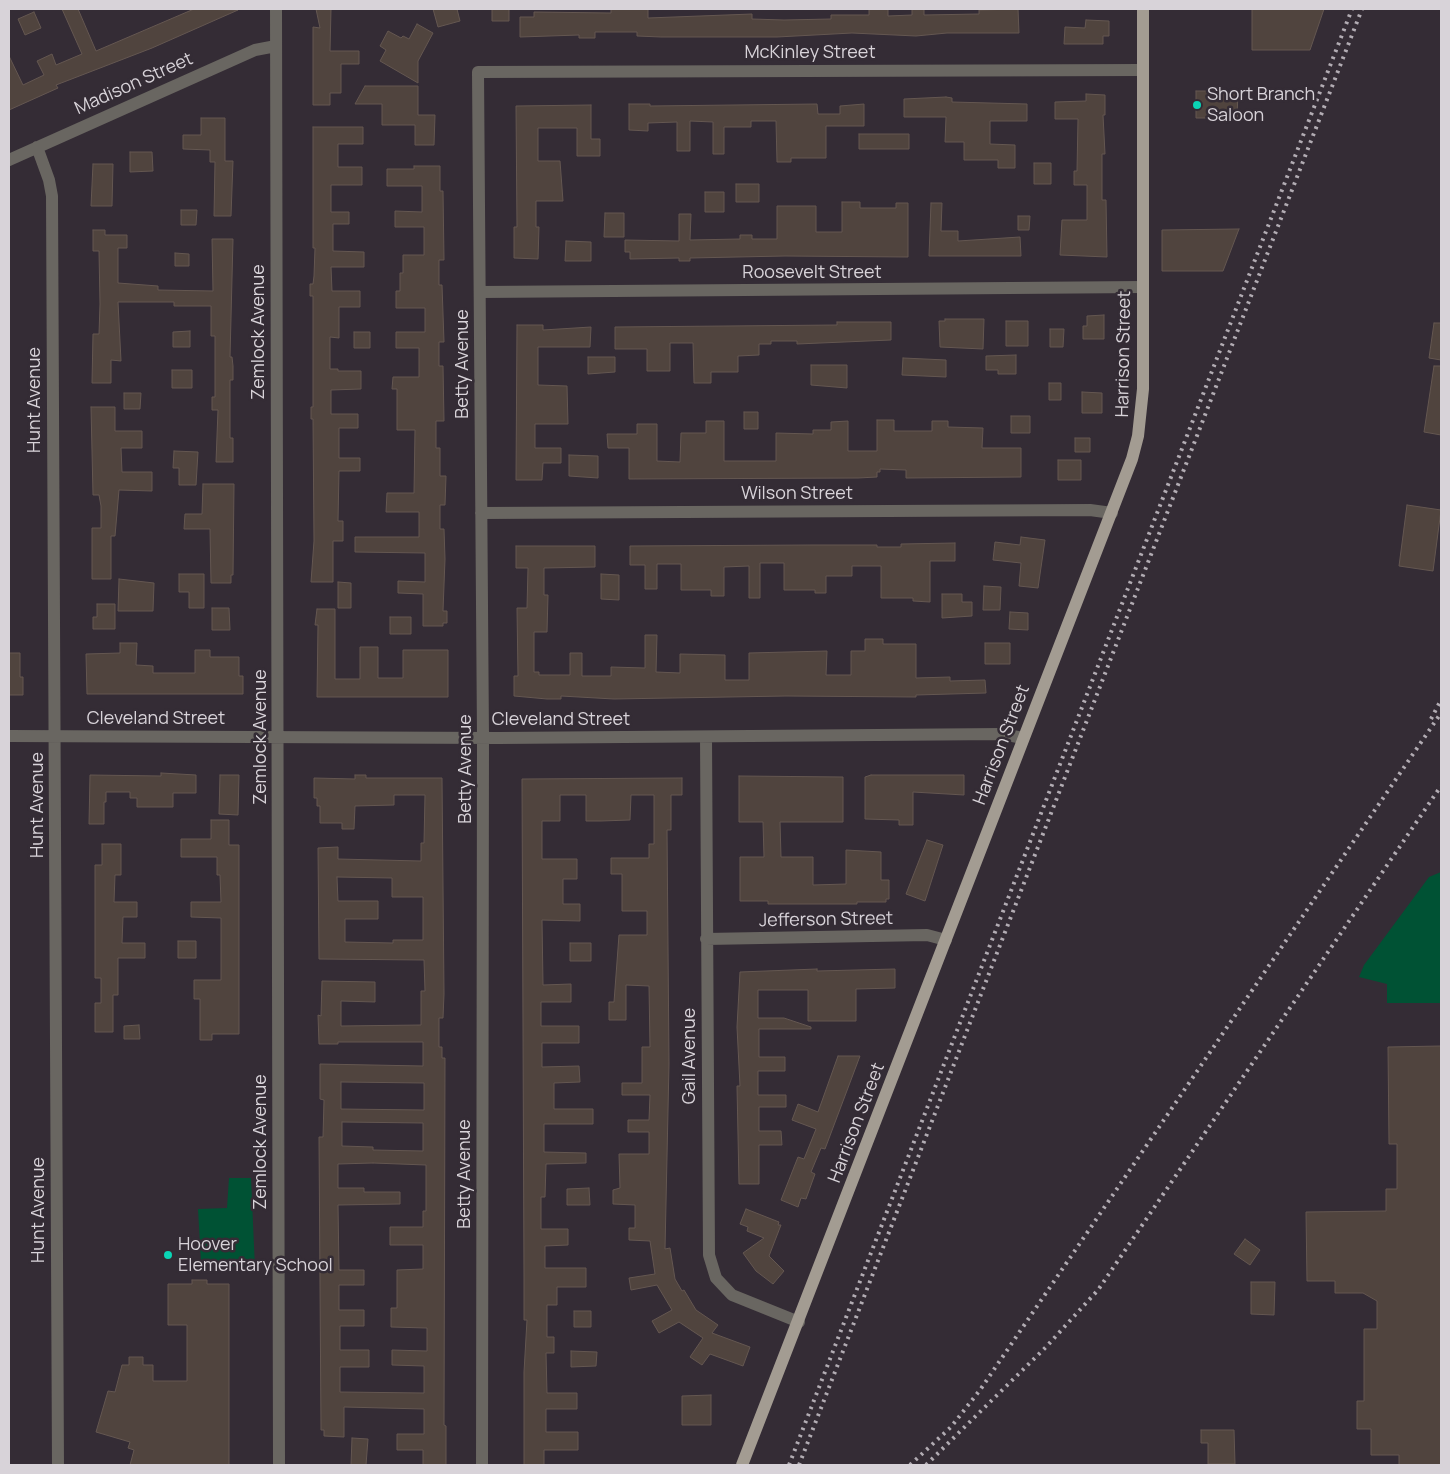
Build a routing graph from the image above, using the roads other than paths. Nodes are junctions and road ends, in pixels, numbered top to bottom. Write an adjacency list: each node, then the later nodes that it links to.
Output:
1 (276, 9): 3 (street, Zemlock Avenue)
2 (1143, 9): 4 (main road, Harrison Street)
3 (276, 46): 6 (street, Madison Street); 13 (street, Zemlock Avenue)
4 (1143, 70): 5 (street, McKinley Street); 8 (main road, Harrison Street)
5 (478, 72): 9 (street, Betty Avenue)
6 (37, 147): 7 (street, Madison Street); 14 (street, Hunt Avenue)
7 (9, 160)
8 (1143, 288): 9 (street, Roosevelt Street); 11 (main road, Harrison Street)
9 (481, 292): 10 (street, Betty Avenue)
10 (481, 513): 11 (street, Wilson Street); 16 (street, Betty Avenue)
11 (1112, 513): 17 (main road, Harrison Street)
12 (9, 736): 14 (street, Cleveland Street)
13 (279, 736): 14 (street, Cleveland Street); 16 (street, Cleveland Street); 22 (street, Zemlock Avenue)
14 (55, 737): 21 (street, Hunt Avenue)
15 (706, 737): 16 (street, Cleveland Street); 17 (street, Cleveland Street); 18 (street, Gail Avenue)
16 (483, 738): 23 (street, Betty Avenue)
17 (1023, 738): 19 (main road, Harrison Street)
18 (706, 939): 19 (street, Jefferson Street); 20 (street, Gail Avenue)
19 (946, 940): 20 (main road, Harrison Street)
20 (799, 1322): 24 (main road, Harrison Street)
21 (58, 1465)
22 (279, 1465)
23 (482, 1465)
24 (742, 1465)

